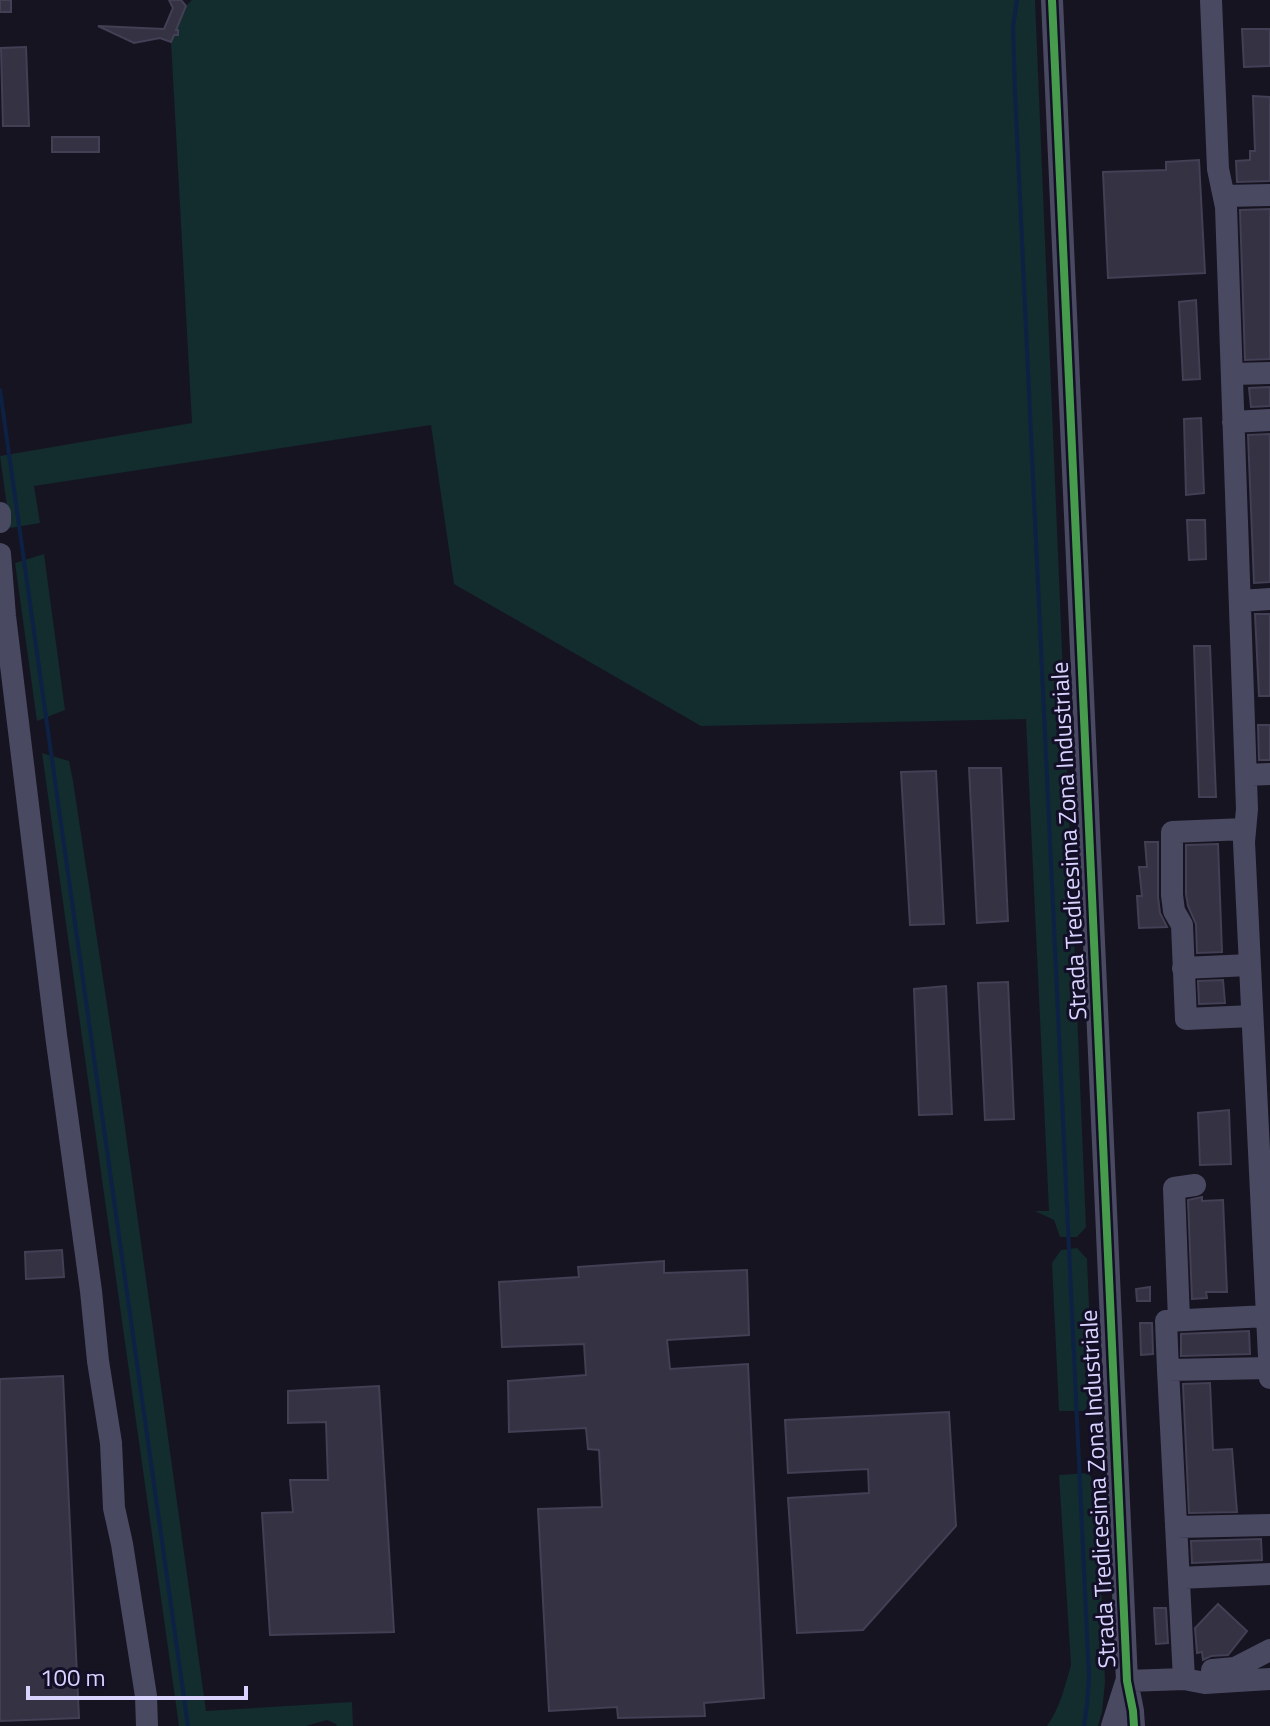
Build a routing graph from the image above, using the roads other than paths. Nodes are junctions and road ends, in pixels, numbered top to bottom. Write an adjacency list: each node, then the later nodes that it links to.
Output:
1 (1052, 0): 37 (street, Strada Tredicesima Zona Industriale)
2 (1211, 0): 4 (street)
3 (1270, 195): 4 (street)
4 (1224, 196): 6 (street)
5 (1270, 373): 6 (street)
6 (1232, 374): 8 (street)
7 (1270, 420): 8 (street)
8 (1233, 422): 13 (street)
9 (0, 513): 10 (street)
10 (0, 522)
11 (0, 554): 38 (street)
12 (1270, 599): 13 (street)
13 (1240, 601): 15 (street)
14 (1270, 774): 15 (street)
15 (1246, 775): 16 (street)
16 (1245, 829): 17 (street); 18 (street)
17 (1183, 968): 18 (street); 19 (street)
18 (1257, 975): 19 (street)
19 (1252, 1016): 20 (street)
20 (1262, 1050): 21 (street)
21 (1264, 1141): 23 (street)
22 (1195, 1185): 25 (street)
23 (1266, 1225): 24 (street)
24 (1268, 1307): 25 (street); 26 (street)
25 (1179, 1320): 28 (street)
26 (1269, 1341): 27 (street)
27 (1270, 1368): 28 (street); 29 (street)
28 (1168, 1370): 31 (street)
29 (1270, 1378)
30 (1270, 1525): 31 (street)
31 (1176, 1527): 33 (street)
32 (1270, 1574): 33 (street)
33 (1179, 1578): 35 (street)
34 (1270, 1650): 35 (street)
35 (1184, 1679): 36 (street); 37 (street)
36 (1270, 1679)
37 (1127, 1681): 39 (street); 40 (street)
38 (147, 1726)
39 (1112, 1726)
40 (1134, 1726)

